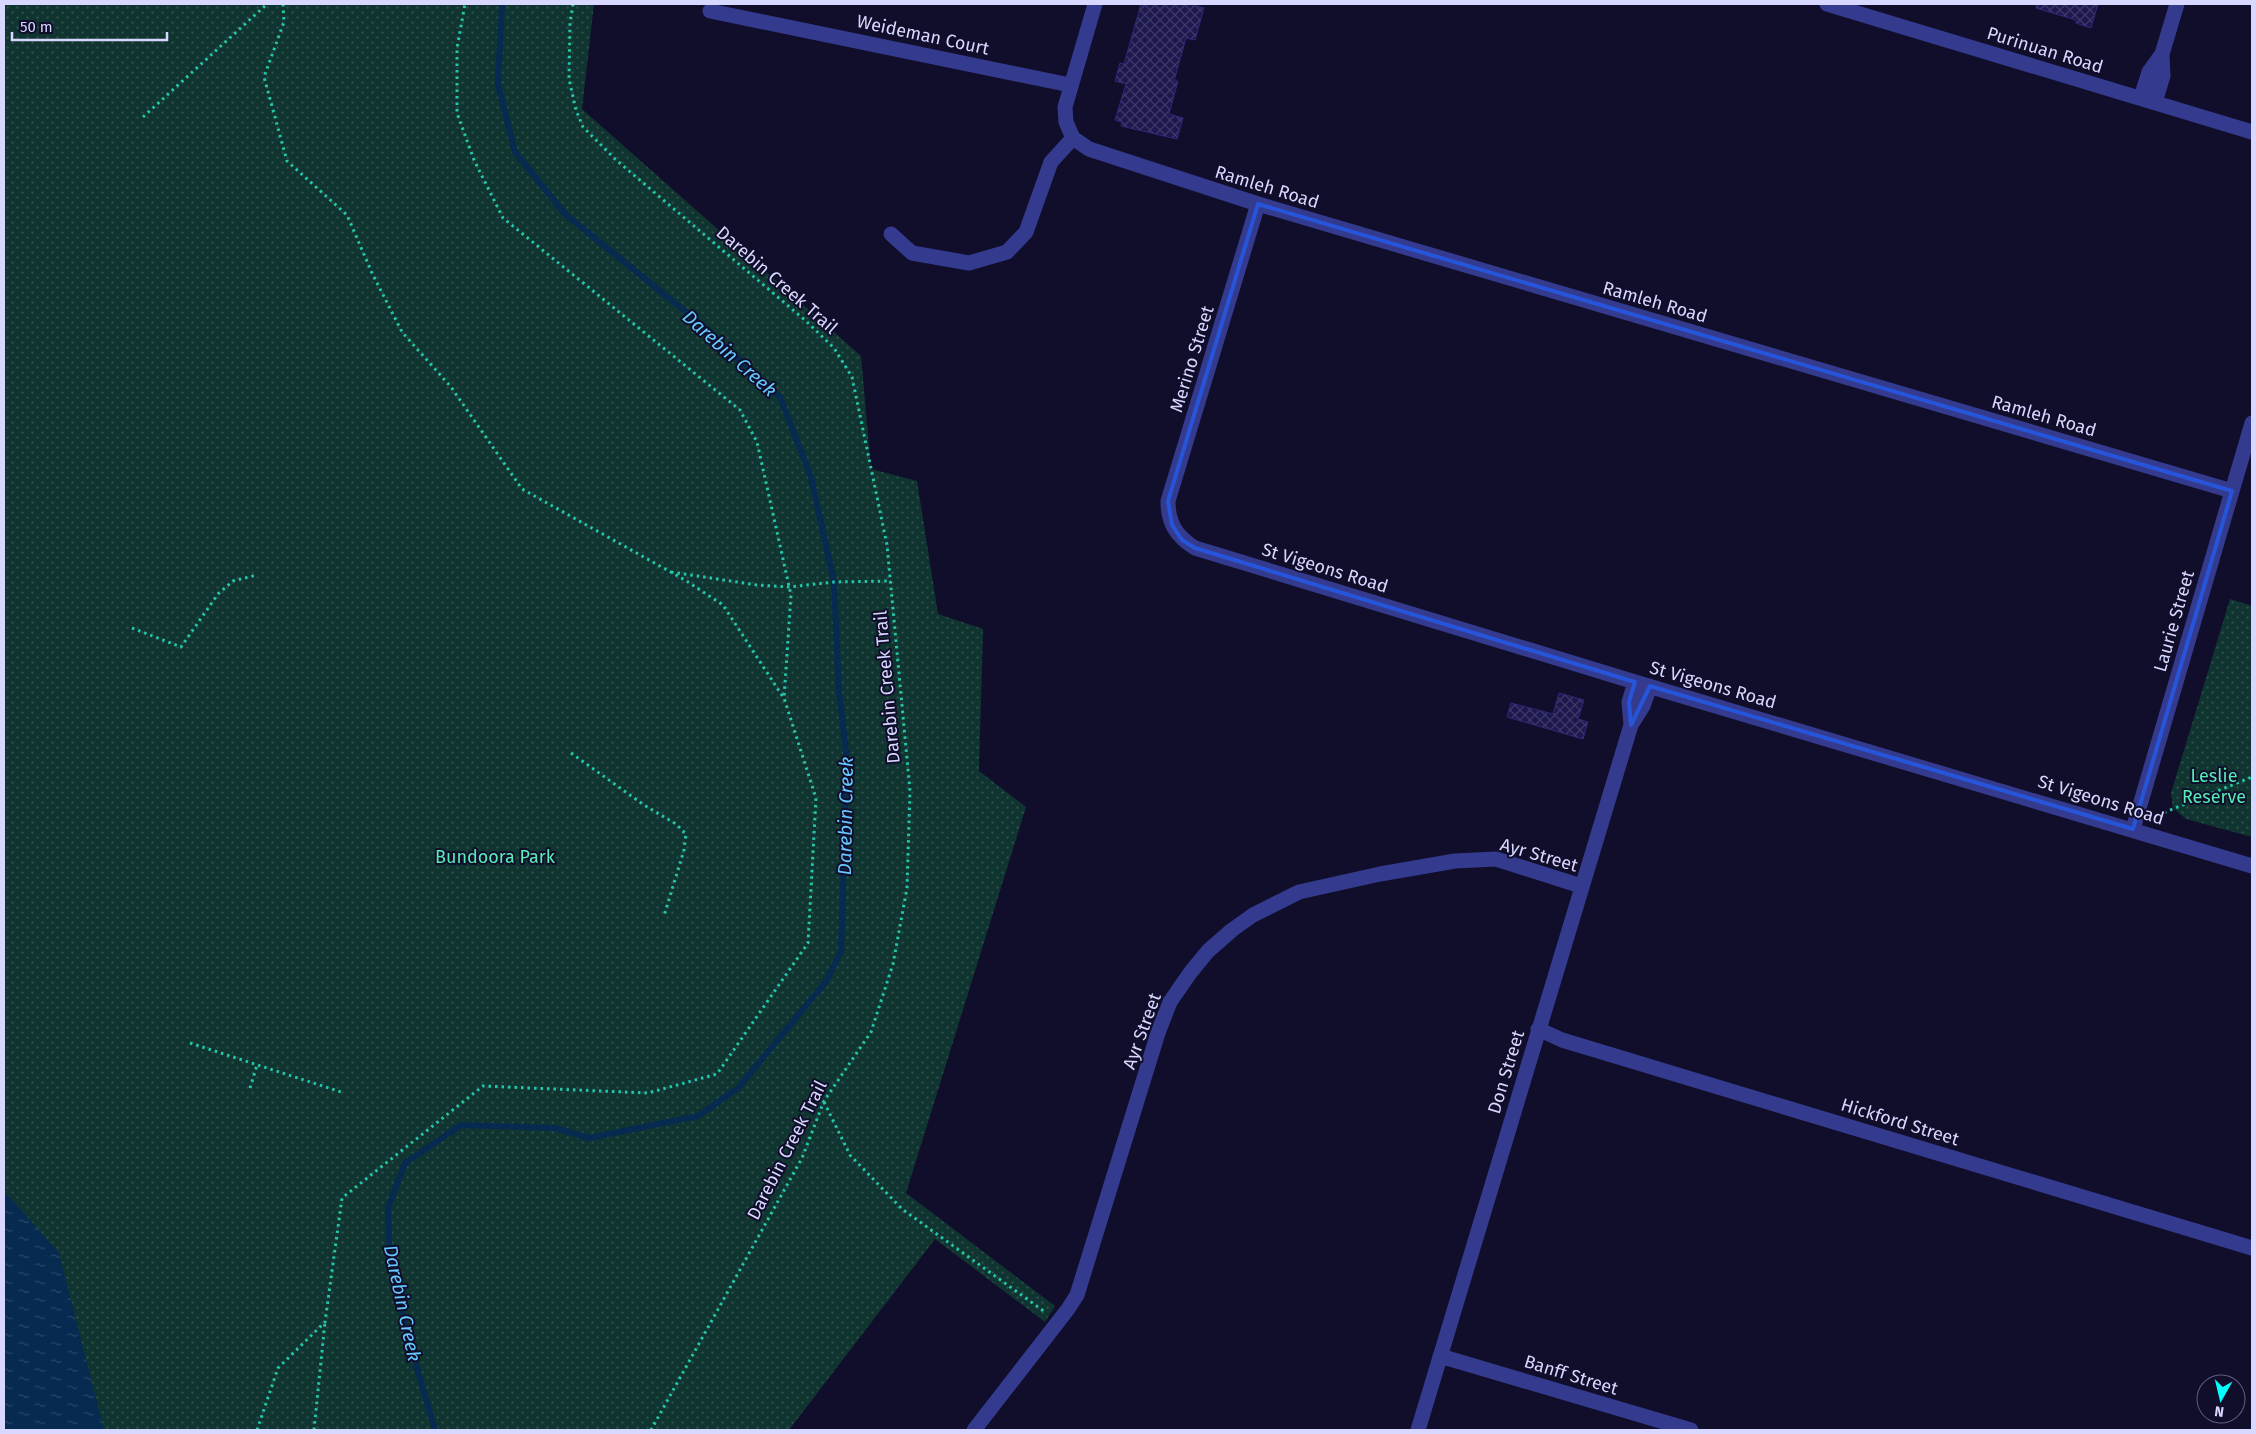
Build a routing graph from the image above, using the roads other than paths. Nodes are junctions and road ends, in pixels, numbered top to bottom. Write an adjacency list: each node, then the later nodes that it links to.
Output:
1 (1095, 4): 5 (street)
2 (1828, 4): 6 (street, Purinuan Road)
3 (2177, 4): 6 (street)
4 (710, 11): 5 (street, Weideman Court)
5 (1070, 85): 8 (street)
6 (2148, 100): 7 (street, Purinuan Road)
7 (2252, 132)
8 (1073, 138): 9 (street, Ramleh Road); 10 (street)
9 (1258, 204): 12 (street, Ramleh Road); 13 (street, Merino Street)
10 (890, 234)
11 (2252, 423): 12 (street, Laurie Street)
12 (2232, 491): 15 (street, Laurie Street)
13 (1172, 525): 14 (street, St Vigeons Road)
14 (1642, 684): 15 (street, St Vigeons Road); 17 (street, Don Street)
15 (2133, 829): 16 (street, St Vigeons Road)
16 (2252, 866)
17 (1581, 886): 18 (street, Don Street); 21 (street, Ayr Street)
18 (1538, 1029): 19 (street, Hickford Street); 20 (street, Don Street)
19 (2252, 1248)
20 (1440, 1356): 22 (street, Don Street); 23 (street, Banff Street)
21 (974, 1430)
22 (1418, 1430)
23 (1691, 1430)

